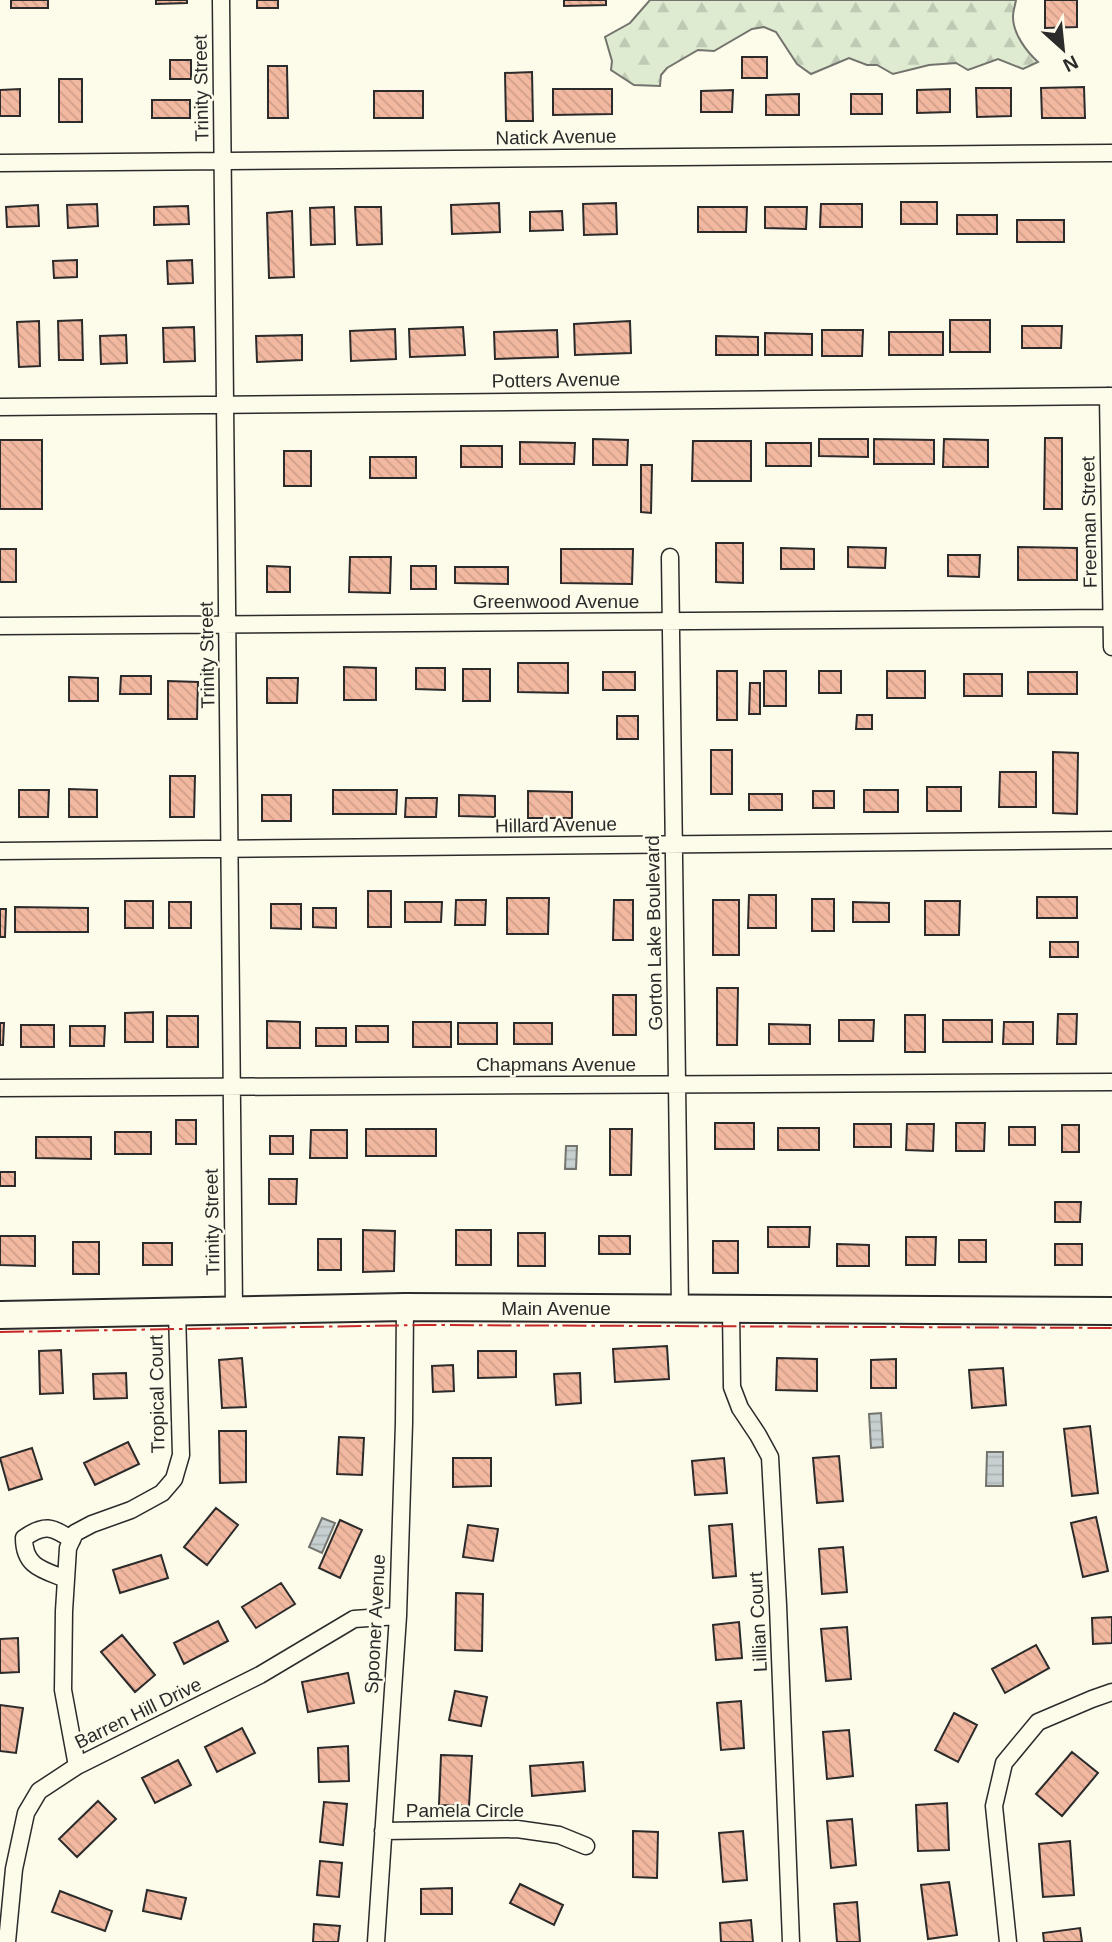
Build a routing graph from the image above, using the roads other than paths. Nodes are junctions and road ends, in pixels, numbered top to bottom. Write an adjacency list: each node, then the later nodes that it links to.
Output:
1 (221, 0): 3 (street, Trinity Street)
2 (1112, 153): 3 (street, Natick Avenue)
3 (223, 161): 4 (street, Natick Avenue); 6 (street, Trinity Street)
4 (0, 163)
5 (1110, 396): 6 (street, Potters Avenue); 9 (street, Freeman Street)
6 (225, 405): 7 (street, Potters Avenue); 11 (street, Trinity Street)
7 (0, 407)
8 (670, 557): 10 (street, Gorton Lake Boulevard)
9 (1112, 618): 10 (street, Greenwood Avenue); 13 (street, Freeman Street)
10 (670, 621): 11 (street, Greenwood Avenue); 15 (street, Gorton Lake Boulevard)
11 (227, 624): 12 (street, Greenwood Avenue); 16 (street, Trinity Street)
12 (0, 626)
13 (1112, 647)
14 (1112, 840): 15 (street, Hillard Avenue)
15 (673, 844): 16 (street, Hillard Avenue); 19 (street, Gorton Lake Boulevard)
16 (230, 849): 17 (street, Hillard Avenue); 20 (street, Trinity Street)
17 (0, 851)
18 (1112, 1082): 19 (street, Chapmans Avenue)
19 (677, 1084): 20 (street, Chapmans Avenue); 23 (street, Gorton Lake Boulevard)
20 (232, 1087): 21 (street, Chapmans Avenue); 25 (street, Trinity Street)
21 (0, 1088)
22 (405, 1307): 23 (main road, Main Avenue); 25 (main road, Main Avenue); 31 (street, Spooner Avenue)
23 (680, 1309): 24 (main road, Main Avenue)
24 (731, 1309): 26 (main road, Main Avenue); 38 (street, Lillian Court)
25 (234, 1310): 27 (main road, Main Avenue)
26 (1112, 1311)
27 (177, 1312): 28 (main road, Main Avenue); 29 (street, Tropical Court)
28 (0, 1315)
29 (72, 1540): 30 (street); 30 (street)
30 (66, 1578): 33 (street)
31 (398, 1616): 33 (street, Barren Hill Drive); 34 (street, Spooner Avenue)
32 (1112, 1692): 39 (street)
33 (77, 1766): 36 (street, Barren Hill Drive)
34 (383, 1831): 35 (street, Pamela Circle); 37 (street, Spooner Avenue)
35 (586, 1846)
36 (7, 1942)
37 (376, 1942)
38 (791, 1942)
39 (1008, 1942)

